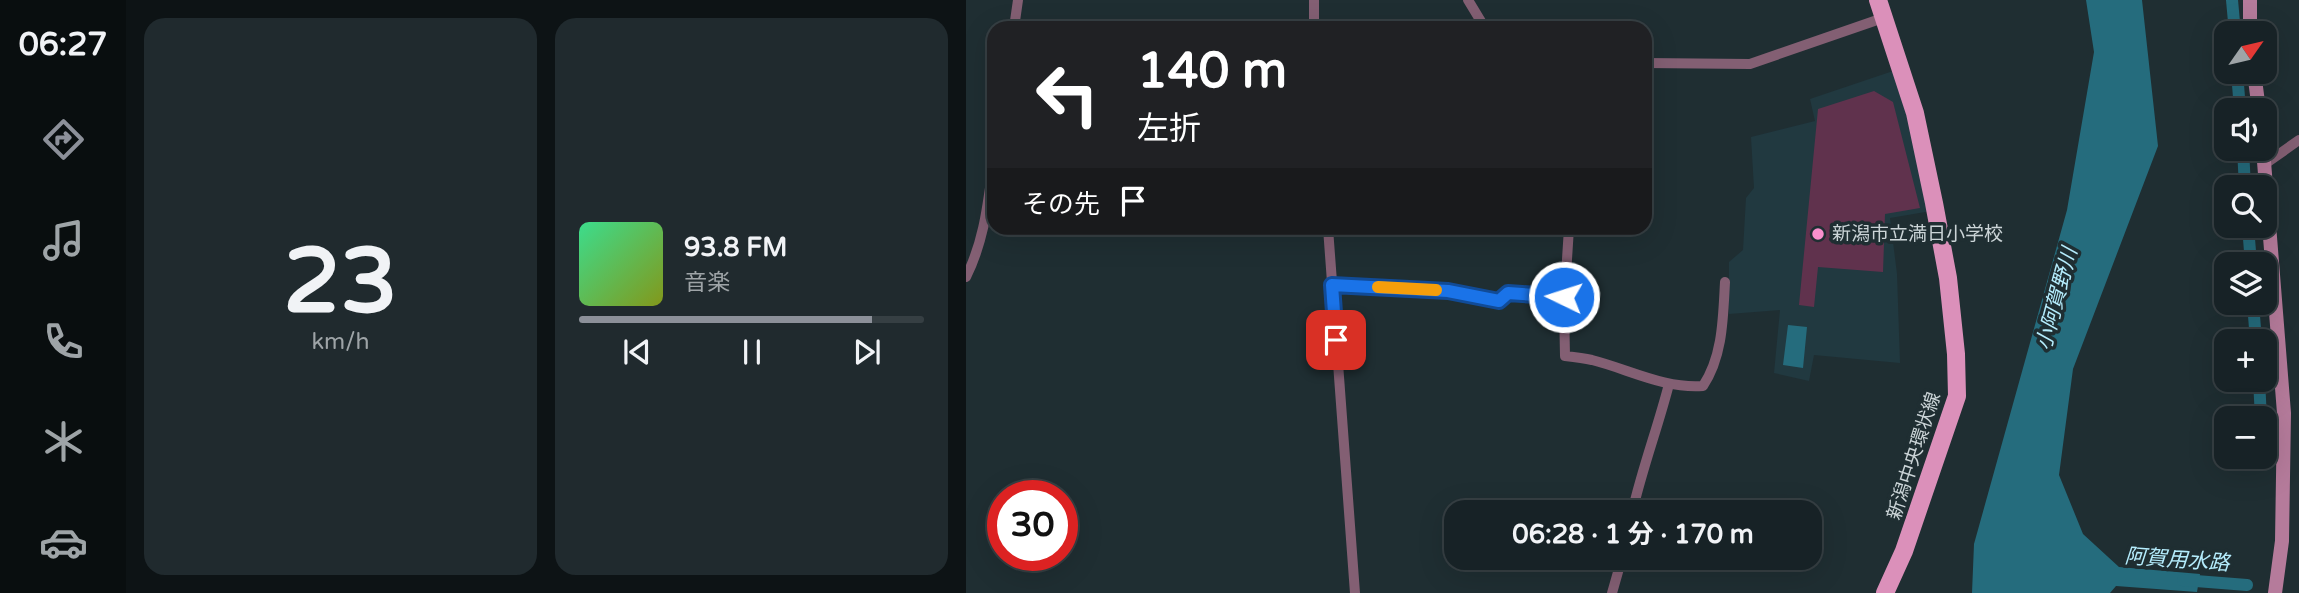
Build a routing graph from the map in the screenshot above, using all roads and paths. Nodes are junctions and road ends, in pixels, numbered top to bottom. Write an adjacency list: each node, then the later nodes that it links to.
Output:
1 (1018, 0): 7 (street)
2 (1314, 0): 8 (street)
3 (1468, 0): 9 (street)
4 (1878, 0): 6 (main road, 新潟中央環状線)
5 (2250, 0): 10 (main road)
6 (1883, 18): 11 (street); 27 (main road, 新潟中央環状線)
7 (1015, 21)
8 (1314, 21)
9 (1481, 21)
10 (2250, 21)
11 (1652, 63)
12 (2299, 140): 14 (street)
13 (2265, 161): 14 (main road)
14 (2265, 164): 28 (main road)
15 (987, 220): 18 (street)
16 (1328, 235): 20 (street)
17 (1568, 235): 21 (street)
18 (966, 277)
19 (1725, 282): 22 (street)
20 (1332, 285): 21 (street); 25 (street)
21 (1564, 297): 22 (street)
22 (1669, 384): 23 (street)
23 (1634, 500)
24 (1619, 570): 26 (street)
25 (1355, 593)
26 (1612, 593)
27 (1885, 593)
28 (2276, 593)

